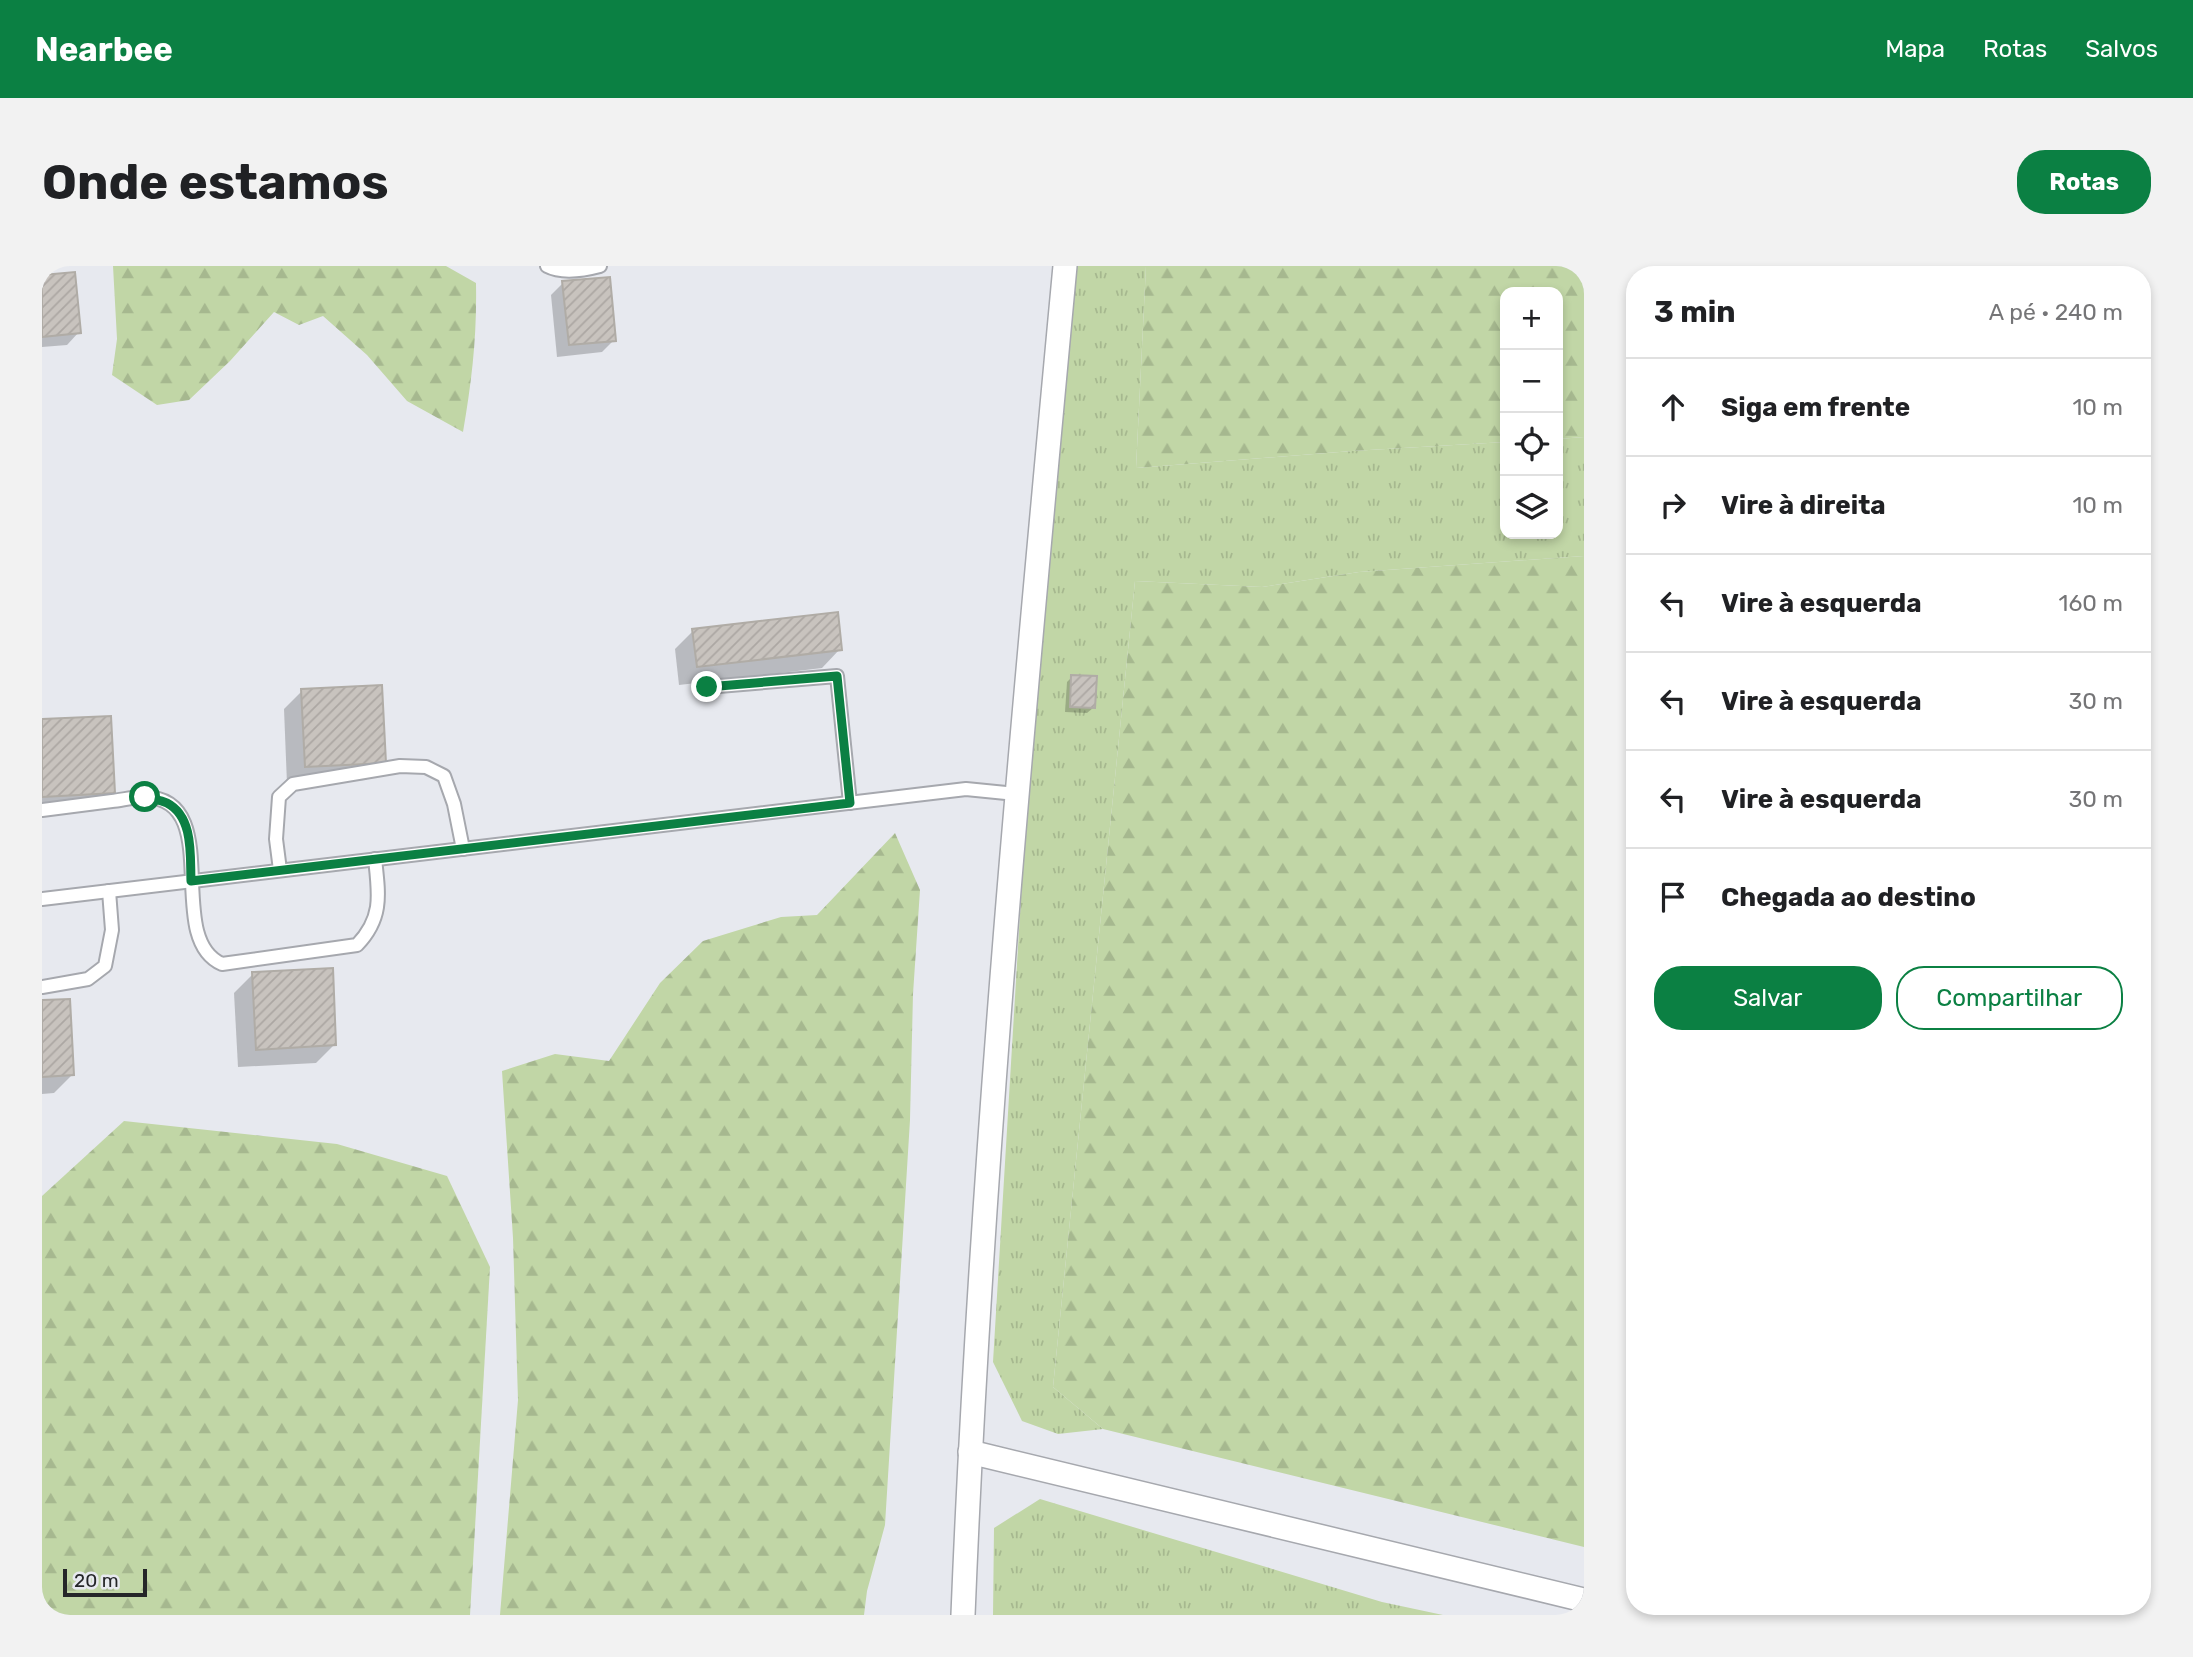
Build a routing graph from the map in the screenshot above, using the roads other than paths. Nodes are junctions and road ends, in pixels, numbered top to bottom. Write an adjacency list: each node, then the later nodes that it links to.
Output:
1 (547, 266): 2 (lane)
2 (600, 266)
3 (1065, 266): 5 (street)
4 (707, 687): 6 (lane)
5 (1016, 794): 6 (lane); 15 (street)
6 (850, 803): 8 (lane)
7 (42, 810): 11 (lane)
8 (463, 849): 9 (lane); 10 (lane)
9 (375, 859): 10 (lane); 11 (lane)
10 (280, 870): 11 (lane)
11 (191, 881): 12 (lane)
12 (109, 891): 13 (lane); 14 (lane)
13 (44, 898)
14 (42, 987)
15 (970, 1451): 16 (street); 17 (street)
16 (1584, 1600)
17 (963, 1615)

